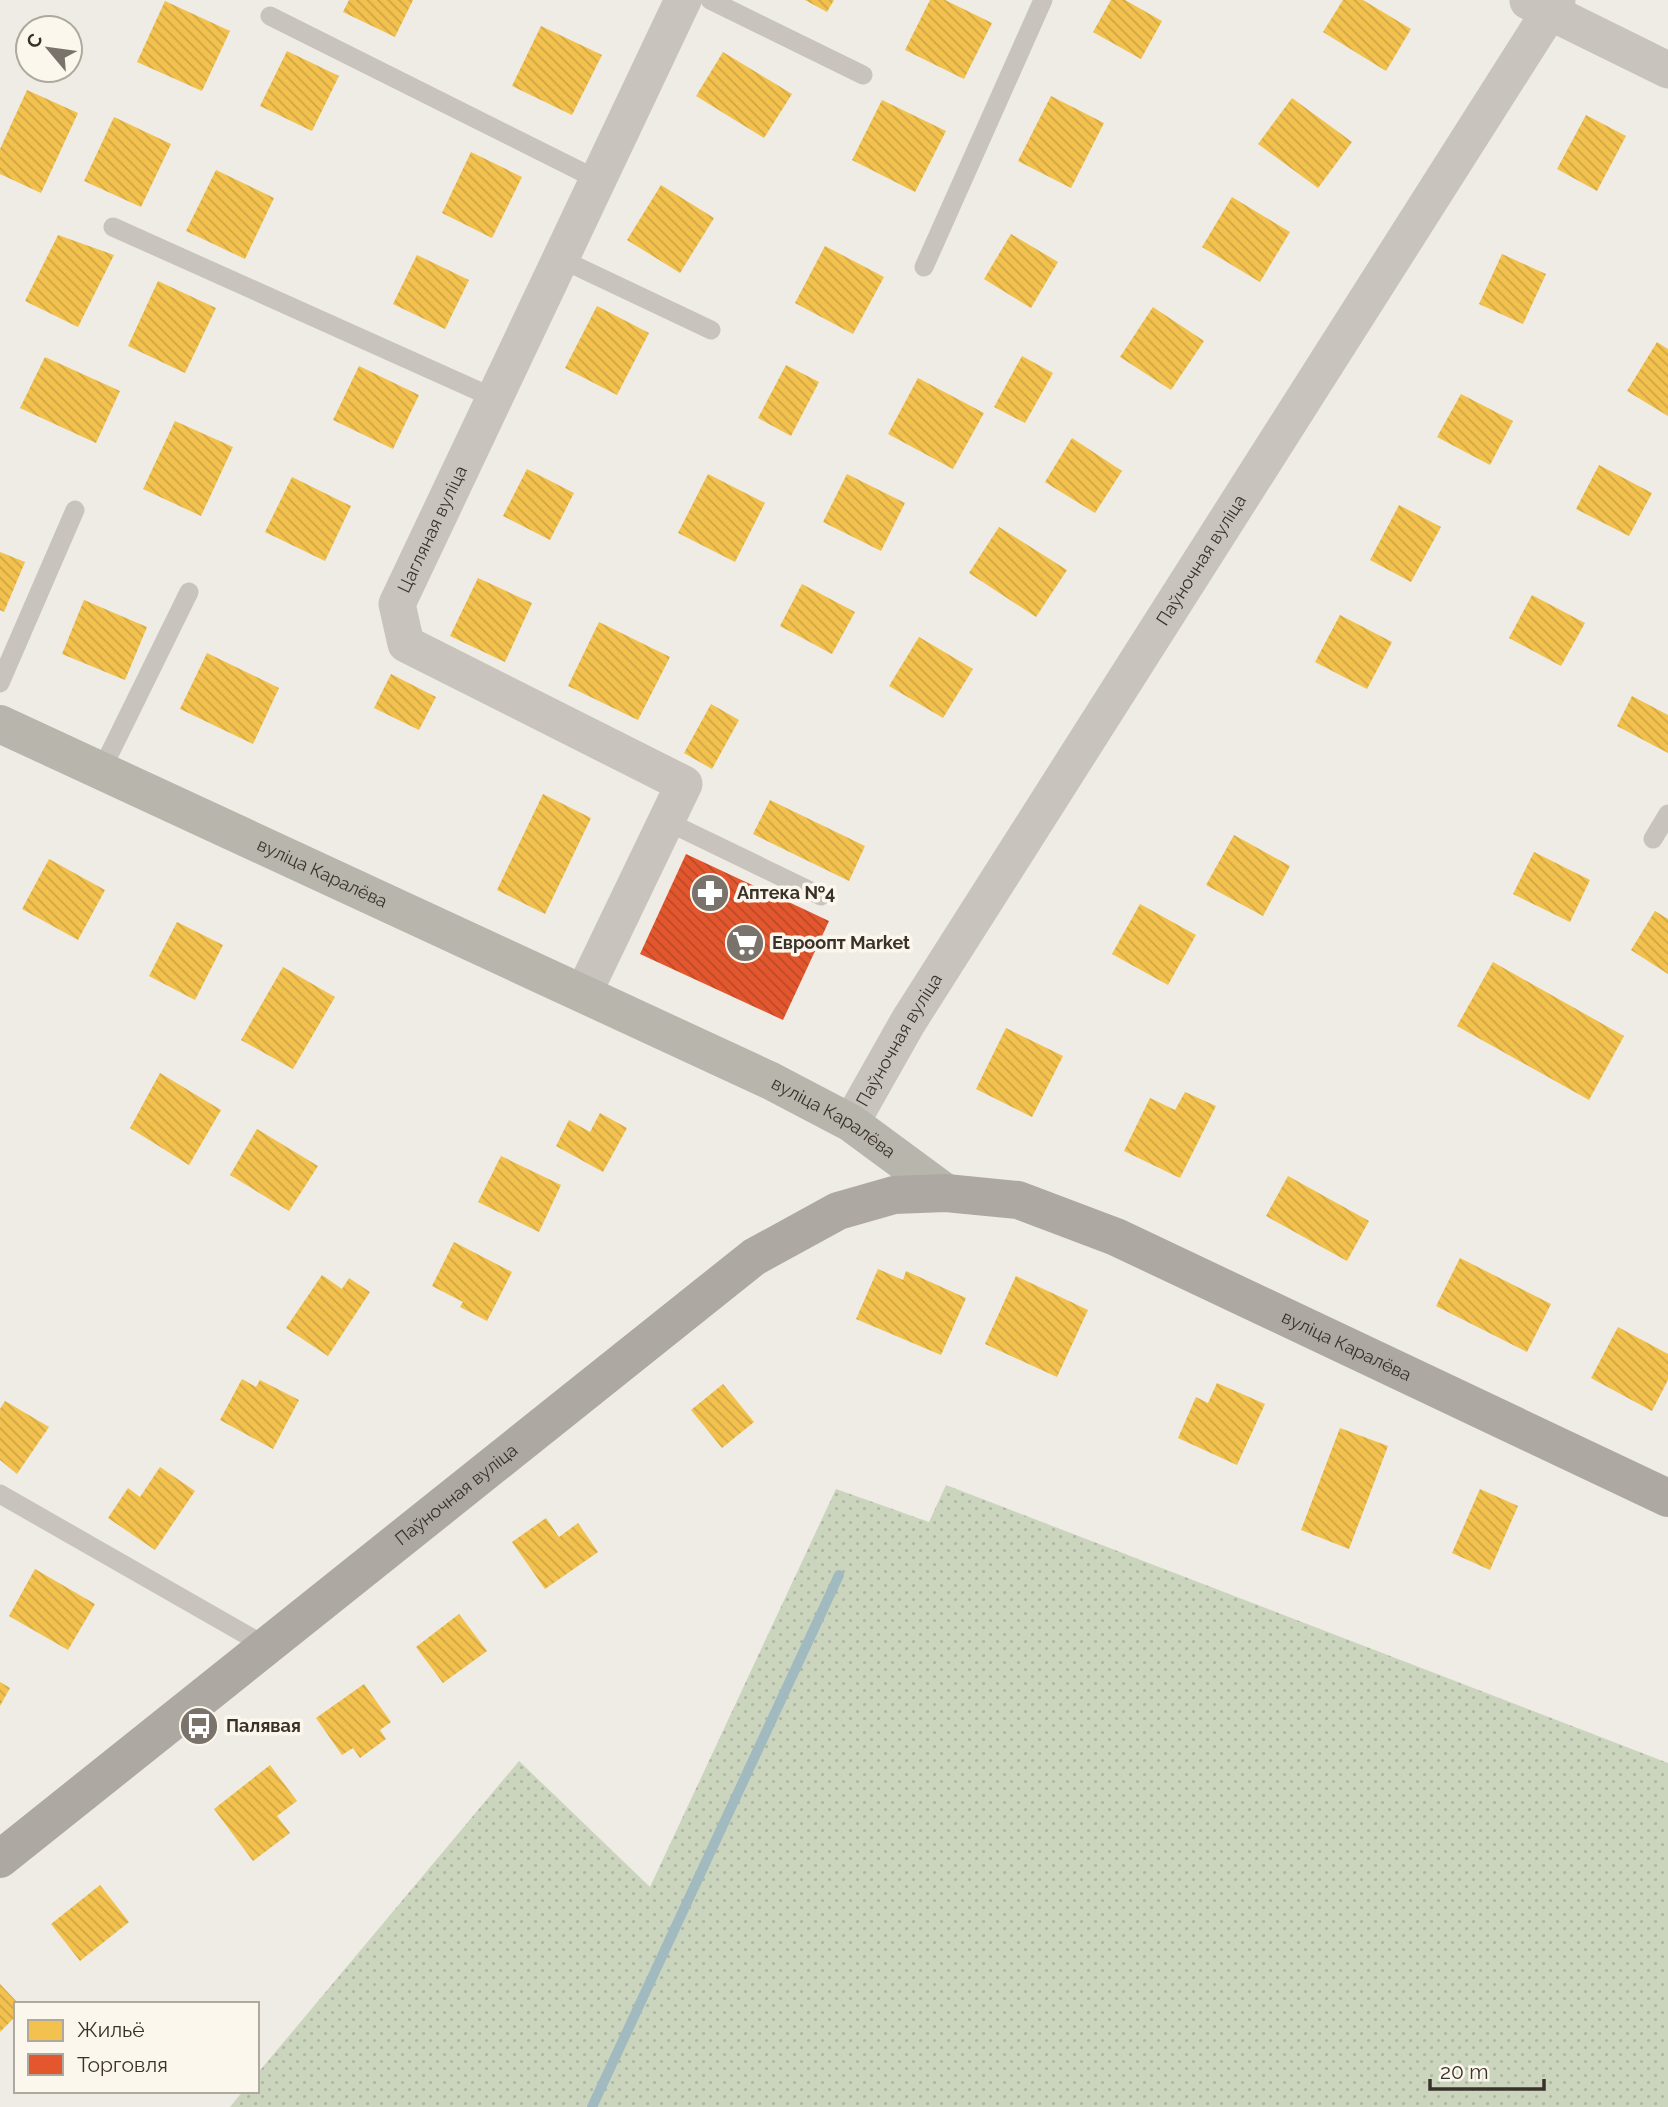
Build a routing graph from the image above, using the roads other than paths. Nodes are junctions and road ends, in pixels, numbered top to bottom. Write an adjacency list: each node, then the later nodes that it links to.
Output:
1 (683, 0): 8 (street, Цагляная вуліца)
2 (710, 0): 7 (lane)
3 (1043, 0): 11 (lane)
4 (1544, 4): 6 (street); 24 (street, Паўночная вуліца)
5 (270, 16): 8 (lane)
6 (1668, 70)
7 (863, 75)
8 (598, 180): 10 (street, Цагляная вуліца)
9 (113, 227): 13 (lane)
10 (561, 259): 12 (lane); 13 (street, Цагляная вуліца)
11 (924, 267)
12 (711, 330)
13 (494, 398): 20 (street, Цагляная вуліца)
14 (75, 510): 16 (lane)
15 (190, 592): 18 (lane)
16 (0, 683)
17 (0, 724): 18 (main road, вуліца Каралёва)
18 (101, 771): 23 (main road, вуліца Каралёва)
19 (1668, 814): 21 (lane)
20 (666, 821): 22 (lane); 23 (street, Цагляная вуліца)
21 (1653, 839)
22 (821, 896)
23 (583, 994): 24 (main road, вуліца Каралёва)
24 (851, 1123): 25 (main road, вуліца Каралёва)
25 (946, 1193): 27 (main road, вуліца Каралёва); 28 (main road, Паўночная вуліца)
26 (0, 1494): 28 (lane)
27 (1668, 1498)
28 (264, 1645): 29 (main road, Паўночная вуліца)
29 (0, 1859)

